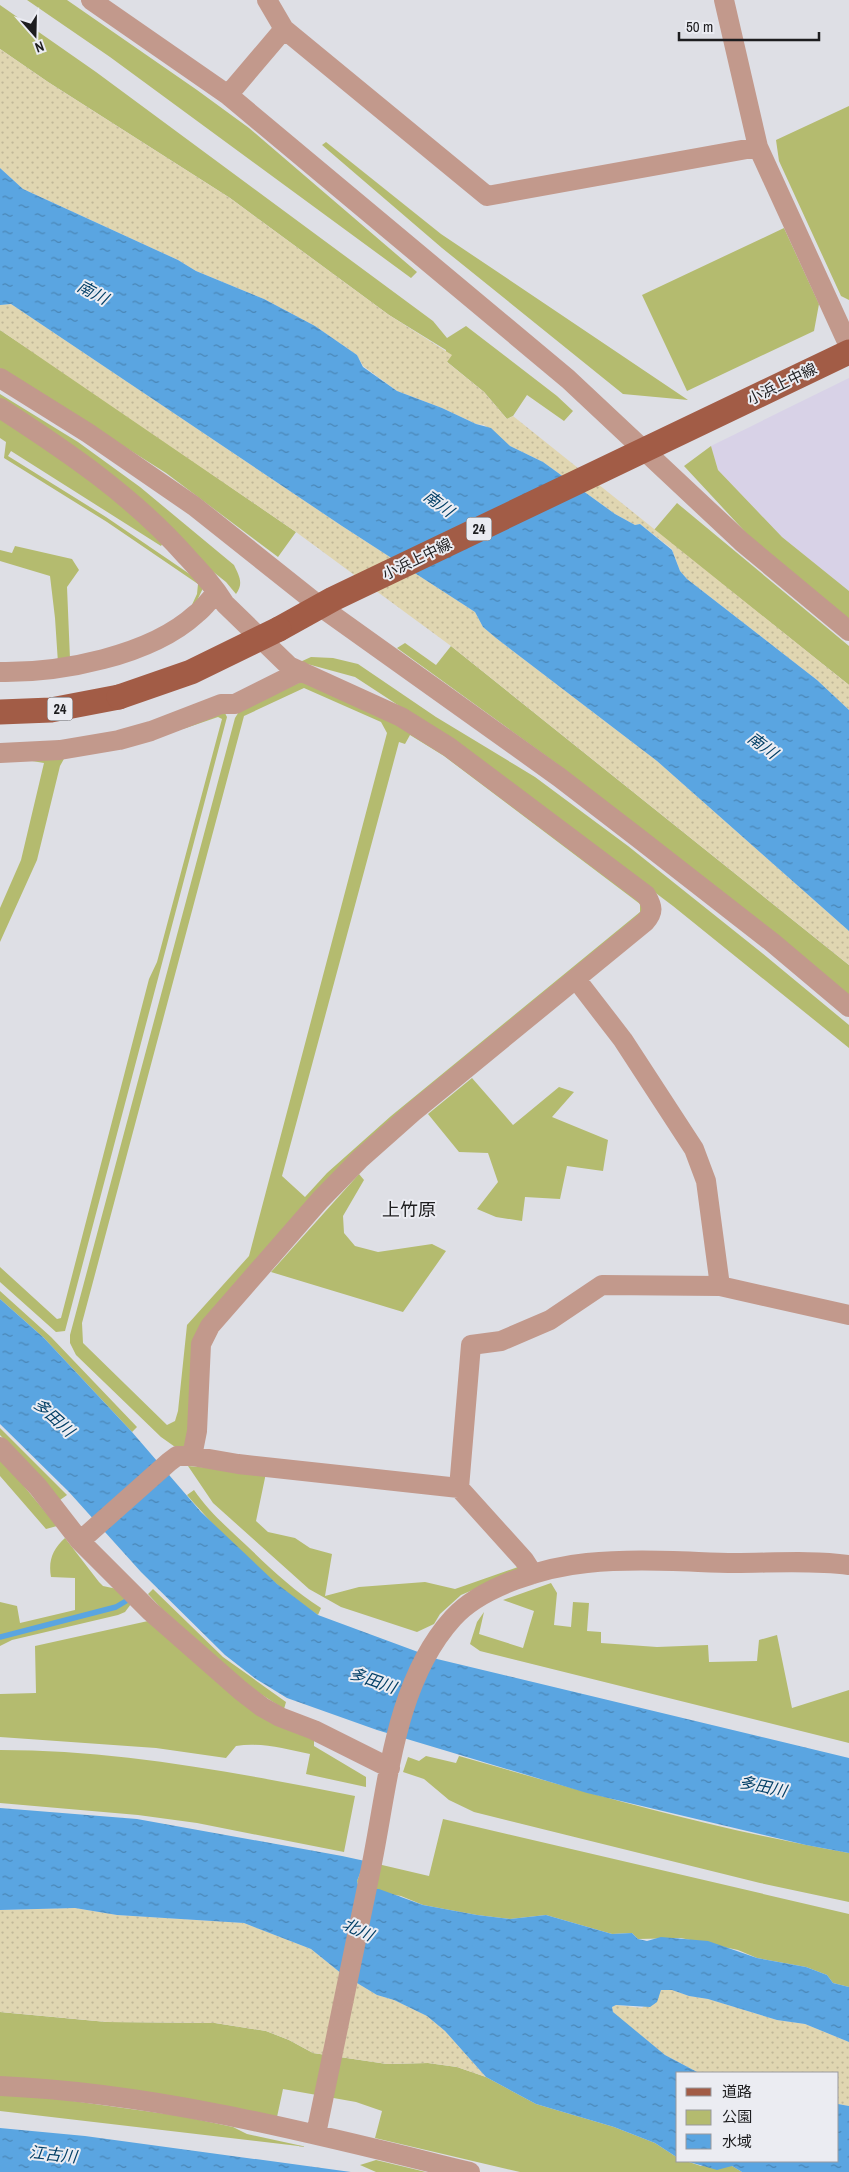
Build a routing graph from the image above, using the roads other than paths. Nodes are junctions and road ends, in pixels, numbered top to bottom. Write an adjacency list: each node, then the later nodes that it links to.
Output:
1 (91, 0): 5 (street)
2 (267, 0): 4 (street)
3 (724, 0): 6 (street)
4 (284, 29): 5 (street); 6 (street)
5 (228, 95): 11 (street)
6 (758, 147): 7 (street)
7 (849, 346)
8 (849, 352): 11 (main road, 小浜上中線 / 24)
9 (0, 378): 13 (street)
10 (0, 408): 12 (street)
11 (635, 454): 13 (main road, 小浜上中線 / 24); 14 (street)
12 (218, 592): 15 (street); 16 (street)
13 (327, 603): 17 (main road, 小浜上中線 / 24, bridge); 20 (street)
14 (849, 631)
15 (0, 672)
16 (301, 672): 18 (street); 19 (street)
17 (0, 712)
18 (0, 753)
19 (576, 979): 21 (street); 24 (street)
20 (849, 1007)
21 (720, 1286): 22 (street); 25 (street)
22 (849, 1315)
23 (0, 1447): 26 (street)
24 (192, 1456): 25 (street); 26 (street)
25 (459, 1488): 28 (street)
26 (84, 1538): 29 (street)
27 (849, 1565): 28 (street)
28 (532, 1574): 29 (street)
29 (390, 1768): 31 (street)
30 (0, 2086): 31 (street)
31 (318, 2125): 32 (street)
32 (470, 2172)

